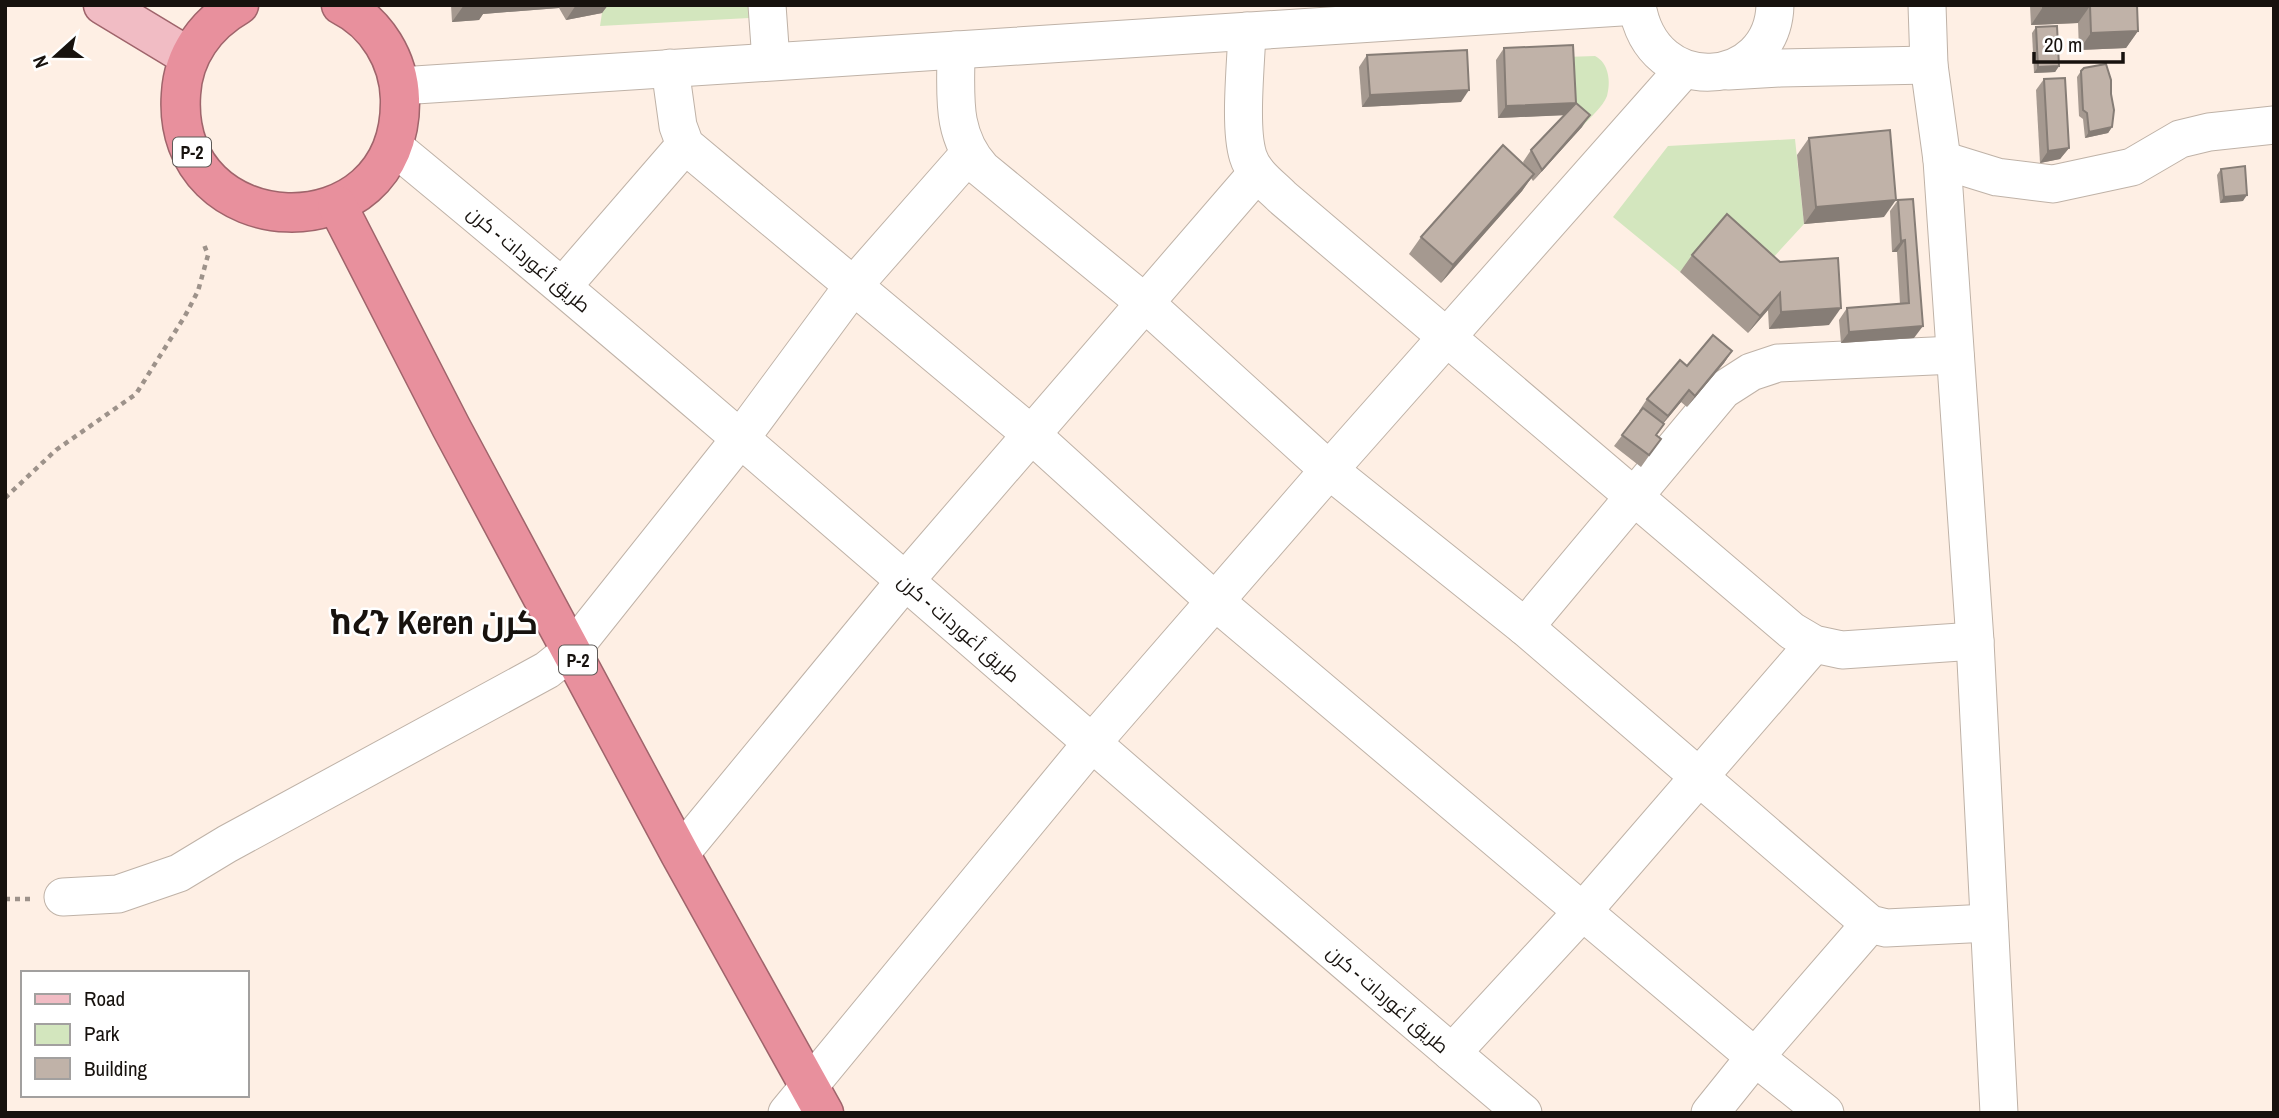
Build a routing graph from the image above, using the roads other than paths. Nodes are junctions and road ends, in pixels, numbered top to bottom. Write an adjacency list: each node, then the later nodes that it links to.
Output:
1 (103, 5): 10 (main road)
2 (341, 5): 15 (highway, P-2)
3 (767, 5): 11 (street)
4 (1775, 5): 14 (street)
5 (1927, 5): 12 (street)
6 (1637, 6): 8 (street); 14 (street)
7 (227, 8): 10 (highway, P-2)
8 (1247, 31): 9 (street); 21 (street)
9 (956, 50): 11 (street); 19 (street)
10 (189, 57): 22 (highway, P-2)
11 (771, 61): 13 (street)
12 (1929, 65): 14 (street); 20 (street)
13 (670, 68): 15 (street); 17 (street)
14 (1702, 71): 26 (street)
15 (400, 86): 18 (highway, P-2)
16 (2274, 125): 20 (street)
17 (685, 145): 23 (street); 24 (street)
18 (393, 146): 22 (highway, P-2); 23 (street, طريق أغوردات - كرن)
19 (969, 154): 24 (street); 25 (street)
20 (1942, 160): 27 (street)
21 (1257, 173): 25 (street); 26 (street)
22 (337, 205): 37 (highway, P-2)
23 (563, 286): 29 (street, طريق أغوردات - كرن)
24 (853, 286): 28 (street); 29 (street)
25 (1145, 303): 28 (street); 30 (street)
26 (1447, 337): 30 (street); 31 (street)
27 (1955, 355): 31 (street); 35 (street)
28 (1032, 435): 32 (street); 33 (street)
29 (740, 439): 32 (street, طريق أغوردات - كرن); 37 (street)
30 (1329, 470): 33 (street); 34 (street)
31 (1634, 497): 34 (street); 36 (street)
32 (905, 581): 38 (street, طريق أغوردات - كرن); 40 (street)
33 (1216, 602): 38 (street); 42 (street)
34 (1525, 627): 39 (street)
35 (1975, 640): 36 (street); 43 (street)
36 (1814, 644): 39 (street)
37 (572, 650): 40 (highway, P-2); 41 (street)
38 (1091, 744): 45 (street, طريق أغوردات - كرن); 47 (street)
39 (1700, 778): 42 (street); 44 (street)
40 (680, 853): 47 (highway, P-2)
41 (63, 897)
42 (1583, 911): 45 (street); 46 (street)
43 (1989, 923): 44 (street); 51 (street)
44 (1870, 924): 46 (street)
45 (1452, 1054): 48 (street, طريق أغوردات - كرن)
46 (1755, 1057): 49 (street); 50 (street)
47 (806, 1104)
48 (1523, 1113)
49 (1710, 1113)
50 (1825, 1113)
51 (1999, 1113)

